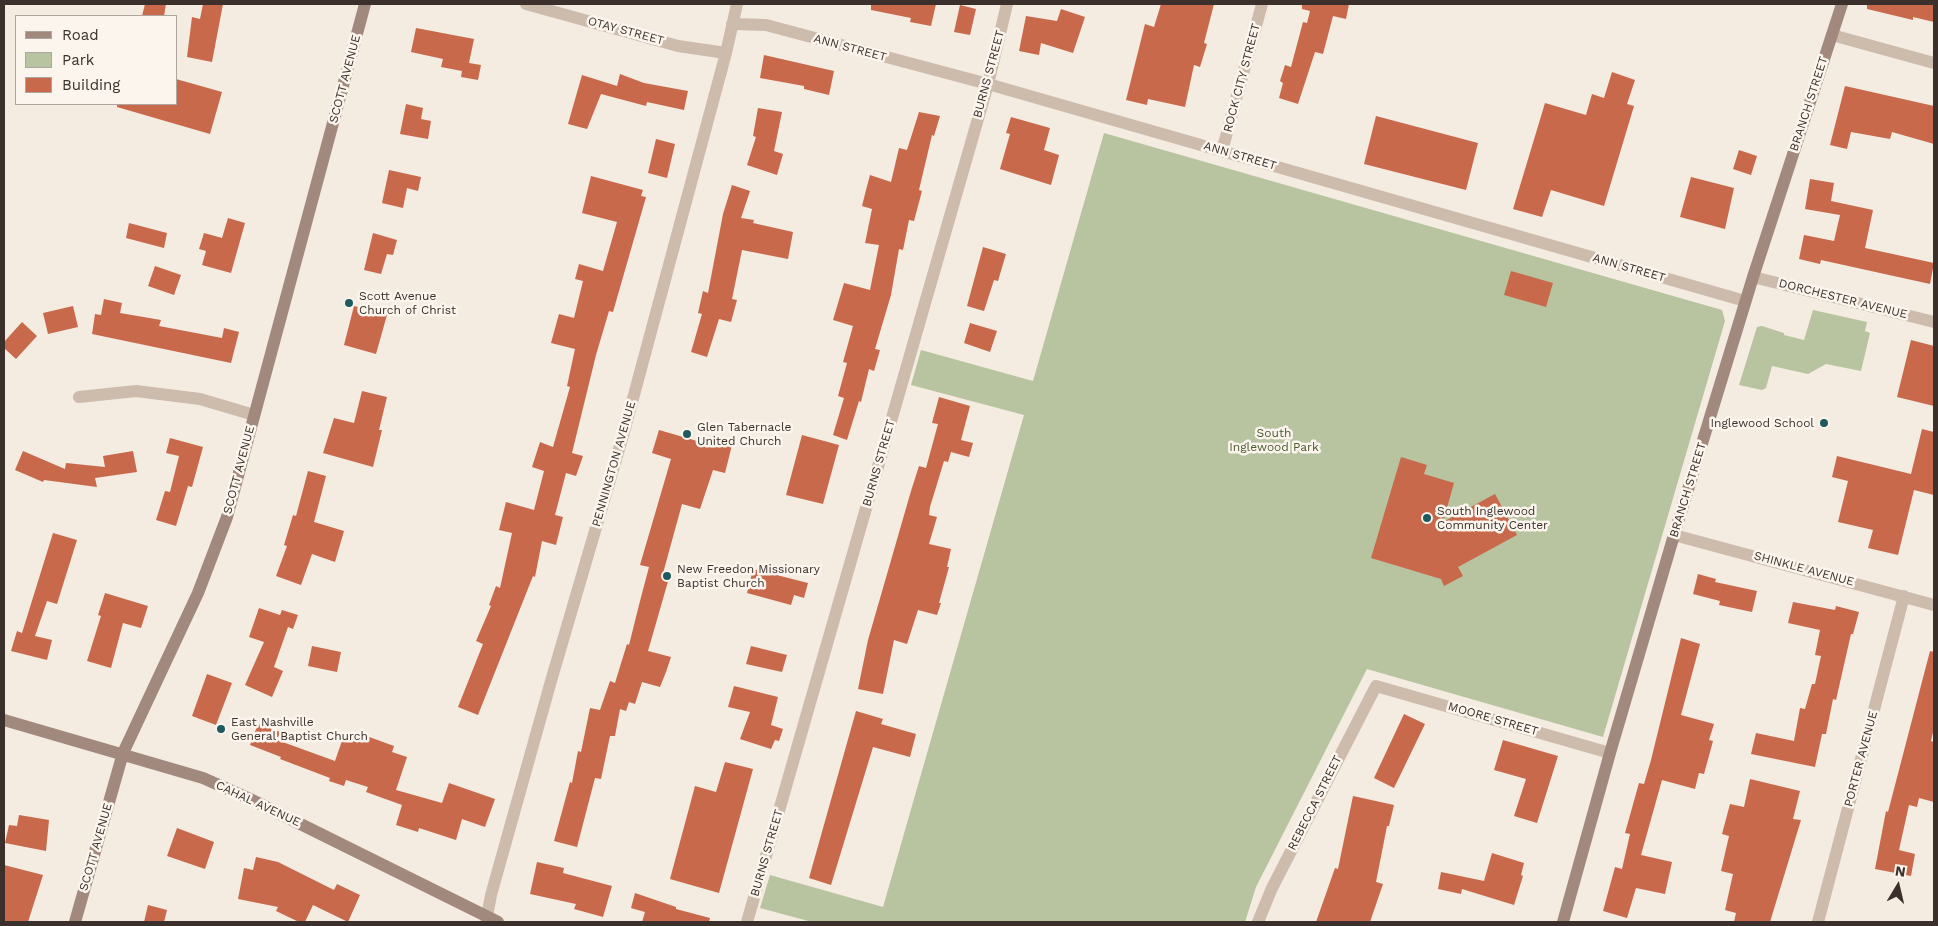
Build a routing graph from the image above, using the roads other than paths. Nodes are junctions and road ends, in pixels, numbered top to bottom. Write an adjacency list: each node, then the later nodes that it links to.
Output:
1 (365, 4): 17 (street, SCOTT AVENUE)
2 (526, 4): 9 (street, OTAY STREET)
3 (737, 4): 7 (street, PENNINGTON AVENUE)
4 (1007, 4): 11 (street, BURNS STREET)
5 (1262, 4): 12 (street, ROCK CITY STREET)
6 (1842, 4): 8 (street, BRANCH STREET)
7 (732, 24): 9 (street, PENNINGTON AVENUE); 11 (street, ANN STREET)
8 (1832, 35): 10 (street); 13 (street, BRANCH STREET)
9 (726, 53): 25 (street, PENNINGTON AVENUE)
10 (1934, 63)
11 (988, 84): 12 (street, ANN STREET); 27 (street, BURNS STREET)
12 (1222, 151): 14 (street, ANN STREET)
13 (1752, 277): 14 (street, BRANCH STREET); 15 (street, DORCHESTER AVENUE)
14 (1745, 301): 18 (street, BRANCH STREET)
15 (1934, 322)
16 (79, 397): 17 (street)
17 (254, 415): 24 (street, SCOTT AVENUE)
18 (1674, 535): 19 (street, SHINKLE AVENUE); 23 (street, BRANCH STREET)
19 (1904, 596): 20 (street, SHINKLE AVENUE); 30 (street, PORTER AVENUE)
20 (1934, 605)
21 (1376, 686): 23 (street, MOORE STREET); 28 (street, REBECCA STREET)
22 (4, 720): 24 (street, CAHAL AVENUE)
23 (1610, 753): 29 (street, BRANCH STREET)
24 (123, 754): 25 (street, CAHAL AVENUE); 26 (street, SCOTT AVENUE)
25 (490, 921)
26 (74, 922)
27 (747, 922)
28 (1258, 922)
29 (1563, 922)
30 (1818, 922)

